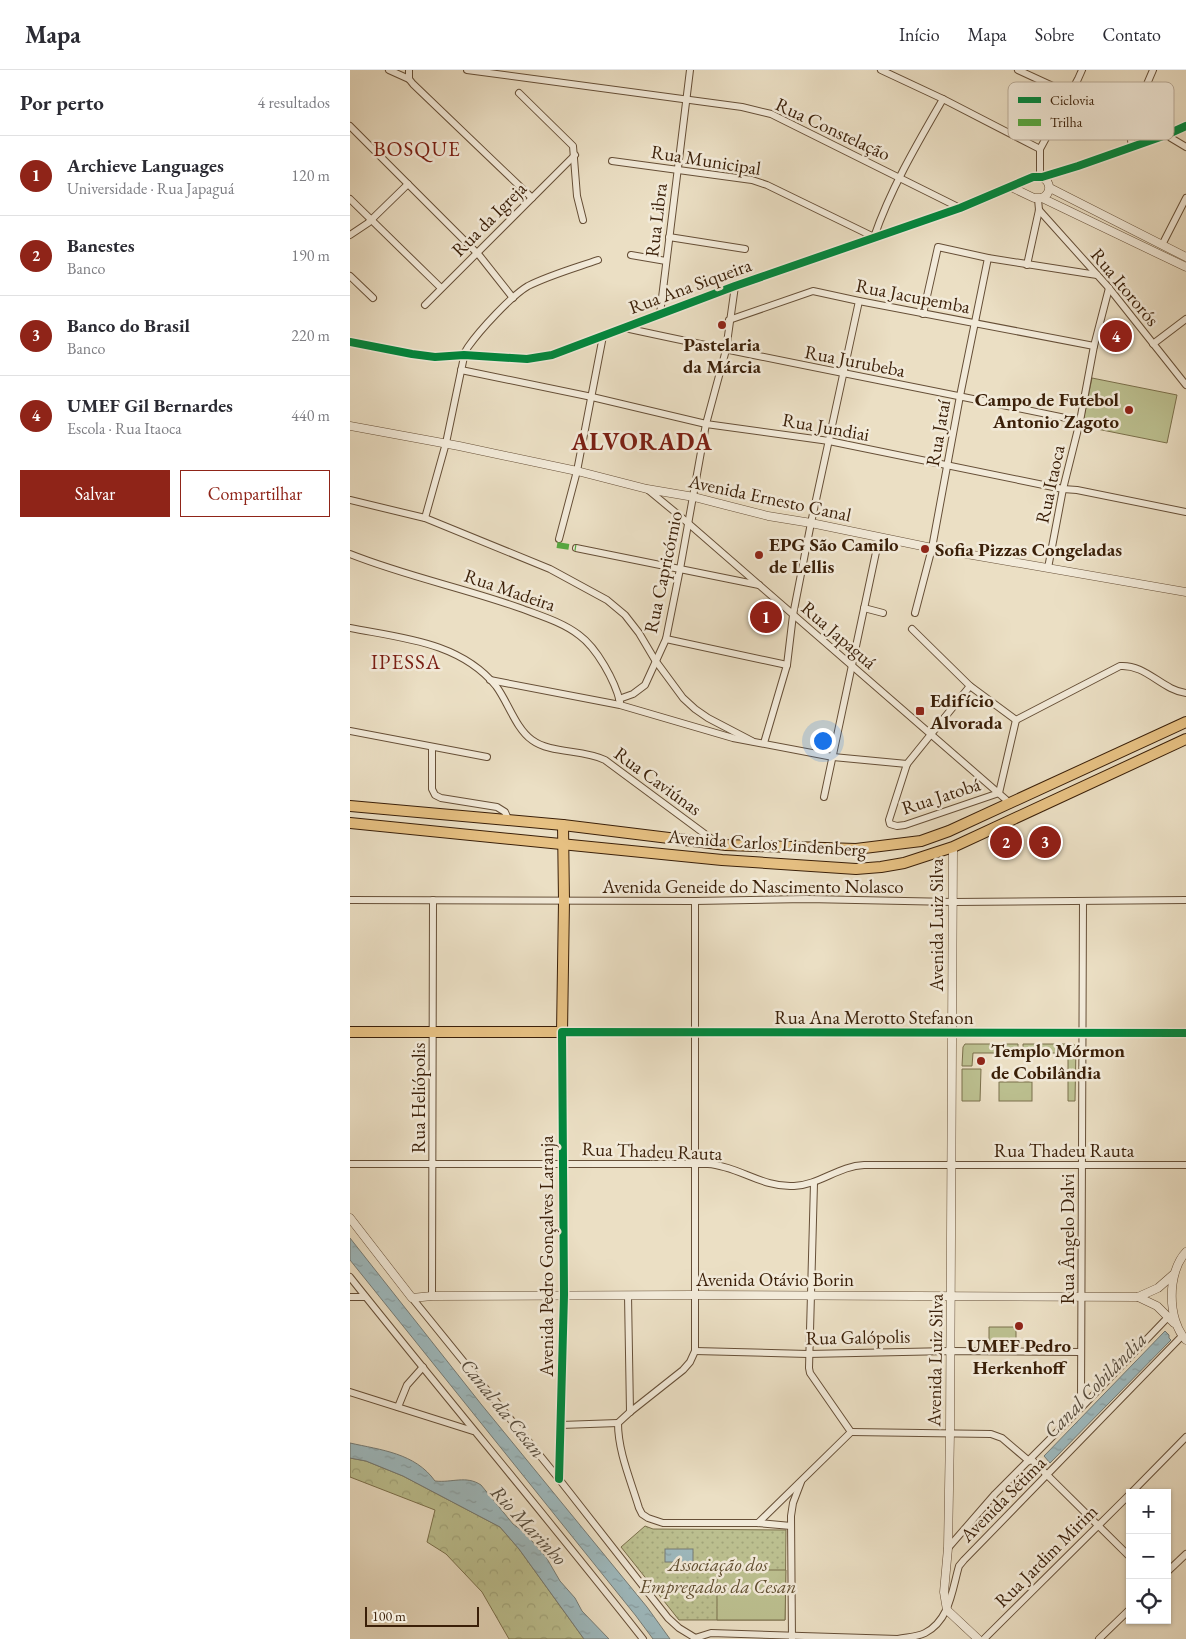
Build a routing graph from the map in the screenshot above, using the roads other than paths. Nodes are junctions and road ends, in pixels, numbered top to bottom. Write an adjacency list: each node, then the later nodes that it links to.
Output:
1 (390, 70): 10 (street)
2 (409, 70): 10 (street)
3 (467, 70): 9 (street, Rua Constelação)
4 (690, 70): 16 (street, Rua Libra)
5 (881, 70): 15 (street)
6 (1018, 70): 11 (street)
7 (1082, 70): 12 (street)
8 (1153, 70): 13 (street)
9 (500, 72): 16 (street, Rua Constelação)
10 (409, 79): 39 (street)
11 (1044, 82)
12 (1076, 82)
13 (1148, 82)
14 (519, 93): 29 (street)
15 (943, 99): 20 (street); 34 (street)
16 (686, 100): 31 (street, Rua Libra); 34 (street, Rua Constelação)
17 (350, 126): 36 (street)
18 (1186, 126): 19 (street)
19 (1174, 132)
20 (1008, 133)
21 (1023, 140): 28 (street)
22 (1045, 140): 28 (street)
23 (1131, 140): 26 (street)
24 (1154, 140): 26 (street)
25 (1173, 140): 27 (street)
26 (1132, 147): 32 (street)
27 (1186, 147)
28 (1040, 149): 33 (street)
29 (575, 155): 39 (street, Rua da Igreja); 46 (street)
30 (612, 161): 31 (street, Rua Municipal)
31 (677, 169): 48 (street, Rua Municipal); 49 (street, Rua Libra)
32 (1062, 171): 33 (street); 37 (street)
33 (1041, 176): 35 (street); 37 (street)
34 (898, 177): 43 (street, Rua Constelação); 48 (street)
35 (1031, 179): 38 (street, Rua Ana Siqueira); 40 (street)
36 (408, 184): 45 (street); 52 (street)
37 (1049, 186): 40 (street); 50 (street)
38 (1011, 187): 40 (street); 43 (street, Rua Ana Siqueira)
39 (532, 198): 52 (street, Rua da Igreja)
40 (1037, 198): 44 (street); 59 (street)
41 (1186, 198): 50 (street)
42 (350, 199): 45 (street)
43 (960, 208): 48 (street, Rua Ana Siqueira)
44 (1038, 210): 58 (street); 60 (street, Rua Itororós)
45 (371, 220): 47 (street); 63 (street)
46 (583, 220)
47 (350, 235)
48 (874, 237): 62 (street, Rua Ana Siqueira)
49 (669, 238): 51 (street); 57 (street, Rua Libra)
50 (1162, 245): 54 (street)
51 (745, 249)
52 (477, 252): 63 (street, Rua da Igreja); 66 (street)
53 (631, 256): 57 (street)
54 (1186, 257)
55 (988, 258): 58 (street); 70 (street); 73 (street, Rua Jataí)
56 (598, 260): 66 (street)
57 (666, 261): 69 (street, Rua Libra)
58 (1027, 265): 60 (street)
59 (1186, 267)
60 (1097, 275): 64 (street, Rua Itororós)
61 (350, 276): 65 (street)
62 (735, 286): 69 (street, Rua Ana Siqueira); 72 (street, Rua Capricórnio)
63 (441, 288): 68 (street, Rua da Igreja)
64 (1109, 288): 77 (street, Rua Itororós); 78 (street, Rua Itaoca)
65 (373, 298)
66 (513, 298): 80 (street)
67 (859, 301): 70 (street, Rua Jacupemba); 72 (street, Rua Jacupemba); 82 (street)
68 (425, 305)
69 (660, 314): 74 (street, Rua Ana Siqueira)
70 (923, 314): 73 (street, Rua Jacupemba)
71 (1186, 319): 77 (street)
72 (730, 320): 79 (street, Rua Capricórnio)
73 (974, 323): 78 (street, Rua Jacupemba); 84 (street, Rua Jataí)
74 (625, 328): 75 (street, Rua Ana Siqueira); 79 (street, Rua Jurubeba)
75 (603, 336): 80 (street, Rua Ana Siqueira); 85 (street)
76 (350, 342): 80 (street, Rua Ana Siqueira)
77 (1153, 344): 83 (street, Rua Itororós)
78 (1094, 346): 86 (street, Rua Itaoca)
79 (726, 350): 82 (street, Rua Jurubeba); 87 (street, Rua Capricórnio)
80 (464, 355): 81 (street)
81 (461, 370): 85 (street, Rua Jundiai); 90 (street)
82 (842, 374): 84 (street, Rua Jurubeba); 89 (street)
83 (1186, 385)
84 (960, 396): 86 (street, Rua Jurubeba); 91 (street, Rua Jataí)
85 (592, 397): 87 (street, Rua Jundiai); 92 (street)
86 (1080, 421): 93 (street, Rua Itaoca)
87 (706, 424): 89 (street, Rua Jundiai); 95 (street, Rua Capricórnio)
88 (350, 426): 90 (street, Avenida Ernesto Canal)
89 (829, 441): 91 (street, Rua Jundiai); 100 (street)
90 (446, 443): 92 (street, Avenida Ernesto Canal); 98 (street)
91 (947, 466): 93 (street, Rua Jundiai); 104 (street, Rua Jataí)
92 (577, 471): 94 (street, Avenida Ernesto Canal); 102 (street)
93 (1063, 489): 97 (street, Rua Jundiai); 106 (street, Rua Itaoca)
94 (647, 490): 95 (street, Avenida Ernesto Canal); 99 (street, Rua Japaguá)
95 (694, 497): 99 (street, Rua Capricórnio); 100 (street, Avenida Ernesto Canal)
96 (350, 500): 98 (street)
97 (1186, 512)
98 (426, 518): 117 (street)
99 (688, 523): 107 (street, Rua Capricórnio); 108 (street, Rua Japaguá)
100 (811, 523): 101 (street, Avenida Ernesto Canal); 113 (street)
101 (879, 538): 104 (street, Avenida Ernesto Canal); 110 (street)
102 (559, 539)
103 (576, 548): 107 (street)
104 (932, 548): 106 (street, Avenida Ernesto Canal); 112 (street, Rua Jataí)
105 (350, 554): 123 (street, Rua Madeira)
106 (1048, 568): 109 (street, Avenida Ernesto Canal)
107 (680, 569): 108 (street); 116 (street, Rua Capricórnio)
108 (759, 585): 113 (street, Rua Japaguá)
109 (1186, 592)
110 (864, 608): 111 (street); 119 (street)
111 (883, 613)
112 (915, 613)
113 (793, 615): 118 (street); 119 (street, Rua Japaguá)
114 (350, 628): 120 (street, Rua Caviúnas)
115 (912, 629): 121 (street)
116 (666, 639): 117 (street, Rua Capricórnio); 118 (street)
117 (655, 660): 123 (street, Rua Capricórnio); 129 (street)
118 (787, 664): 130 (street)
119 (852, 666): 127 (street, Rua Japaguá); 133 (street)
120 (490, 680): 123 (street); 143 (street, Rua Caviúnas)
121 (970, 686): 124 (street); 127 (street, Rua Jatobá)
122 (1186, 693): 124 (street)
123 (619, 702): 129 (street)
124 (1016, 720): 135 (street, Rua Jatobá)
125 (1186, 722): 137 (main road, Avenida Carlos Lindenberg)
126 (350, 731): 131 (street)
127 (931, 734): 134 (street, Rua Jatobá); 135 (street, Rua Japaguá)
128 (1186, 740): 144 (main road, Avenida Carlos Lindenberg)
129 (752, 741): 130 (street)
130 (764, 743): 133 (street)
131 (432, 747): 132 (street); 139 (street)
132 (487, 757)
133 (833, 757): 134 (street); 136 (street)
134 (907, 764): 135 (street, Rua Jatobá)
135 (999, 793): 137 (street, Rua Japaguá)
136 (824, 797)
137 (1011, 804): 143 (main road, Avenida Carlos Lindenberg)
138 (350, 806): 139 (main road, Avenida Carlos Lindenberg)
139 (509, 822): 141 (main road, Avenida Carlos Lindenberg)
140 (350, 823): 142 (main road, Avenida Carlos Lindenberg)
141 (563, 826): 142 (main road, Avenida Pedro Gonçalves Laranja); 143 (main road, Avenida Carlos Lindenberg)
142 (562, 843): 144 (main road, Avenida Carlos Lindenberg); 148 (main road, Avenida Pedro Gonçalves Laranja)
143 (718, 844)
144 (953, 847): 151 (street, Avenida Luiz Silva)
145 (350, 900): 146 (street, Avenida Geneide do Nascimento Nolasco)
146 (433, 900): 148 (street, Avenida Geneide do Nascimento Nolasco); 153 (street, Rua Heliópolis)
147 (1186, 900): 150 (street, Avenida Geneide do Nascimento Nolasco)
148 (564, 901): 149 (street, Avenida Geneide do Nascimento Nolasco); 154 (main road, Avenida Pedro Gonçalves Laranja)
149 (695, 901): 151 (street, Avenida Geneide do Nascimento Nolasco); 155 (street)
150 (1083, 901): 151 (street, Avenida Geneide do Nascimento Nolasco); 158 (street, Rua Ângelo Dalvi)
151 (953, 902): 156 (street, Avenida Luiz Silva)
152 (350, 1032): 153 (main road, Rua Ana Merotto Stefanon)
153 (432, 1032): 154 (main road, Rua Ana Merotto Stefanon); 161 (street, Rua Heliópolis)
154 (562, 1032): 155 (street, Rua Ana Merotto Stefanon); 162 (street, Avenida Pedro Gonçalves Laranja)
155 (696, 1032): 156 (street, Rua Ana Merotto Stefanon); 159 (street)
156 (952, 1033): 158 (street, Rua Ana Merotto Stefanon); 163 (street, Avenida Luiz Silva)
157 (1186, 1033): 158 (street, Rua Ana Merotto Stefanon)
158 (1083, 1034): 165 (street, Rua Ângelo Dalvi)
159 (695, 1163): 162 (street, Rua Thadeu Rauta); 166 (street, Rua Thadeu Rauta); 171 (street)
160 (350, 1164): 161 (street, Rua Thadeu Rauta)
161 (433, 1164): 162 (street, Rua Thadeu Rauta); 175 (street, Rua Heliópolis)
162 (563, 1164): 172 (street, Avenida Pedro Gonçalves Laranja)
163 (951, 1164): 165 (street, Rua Thadeu Rauta); 166 (street, Rua Thadeu Rauta); 176 (street, Avenida Luiz Silva)
164 (1186, 1165): 165 (street, Rua Thadeu Rauta)
165 (1082, 1166): 177 (street, Rua Ângelo Dalvi)
166 (814, 1183): 174 (street)
167 (350, 1218): 181 (street)
168 (1186, 1252): 169 (street)
169 (1174, 1274): 180 (street, Avenida Otávio Borin); 183 (street)
170 (350, 1277): 179 (street)
171 (695, 1294): 173 (street, Avenida Otávio Borin); 174 (street, Avenida Otávio Borin); 185 (street)
172 (564, 1295): 173 (street, Avenida Otávio Borin); 175 (street, Avenida Otávio Borin); 197 (street, Avenida Pedro Gonçalves Laranja)
173 (628, 1295): 194 (street)
174 (810, 1295): 176 (street, Avenida Otávio Borin); 188 (street)
175 (432, 1296): 181 (street, Avenida Otávio Borin)
176 (952, 1296): 177 (street, Avenida Otávio Borin); 186 (street, Avenida Luiz Silva)
177 (1081, 1296): 180 (street, Avenida Otávio Borin); 187 (street, Rua Ângelo Dalvi)
178 (350, 1297): 179 (street)
179 (365, 1297): 189 (street)
180 (1138, 1297): 182 (street, Avenida Otávio Borin)
181 (412, 1298): 204 (street)
182 (1169, 1316): 183 (street, Avenida Otávio Borin); 192 (street, Rua Ângelo Dalvi)
183 (1175, 1324): 184 (street, Avenida Otávio Borin)
184 (1184, 1338): 203 (street, Avenida Sétima)
185 (695, 1351): 188 (street, Rua Galópolis); 194 (street)
186 (950, 1351): 187 (street, Rua Galópolis); 188 (street, Rua Galópolis); 200 (street, Avenida Luiz Silva)
187 (1081, 1352): 191 (street, Rua Ângelo Dalvi)
188 (808, 1354): 199 (street)
189 (422, 1367): 193 (street); 198 (street)
190 (350, 1392): 193 (street)
191 (1081, 1398): 192 (street); 195 (street, Rua Ângelo Dalvi)
192 (1090, 1398): 195 (street, Rua Ângelo Dalvi)
193 (398, 1408): 198 (street)
194 (630, 1412): 196 (street)
195 (1075, 1414): 202 (street, Rua Ângelo Dalvi)
196 (618, 1423): 197 (street); 208 (street)
197 (561, 1425): 204 (street, Avenida Pedro Gonçalves Laranja)
198 (474, 1431): 219 (street)
199 (851, 1432): 200 (street); 205 (street)
200 (950, 1432): 202 (street); 211 (street, Avenida Luiz Silva)
201 (1186, 1437): 206 (street, Rua Jardim Mirim)
202 (1030, 1460): 203 (street); 211 (street, Rua Ângelo Dalvi)
203 (1048, 1476): 210 (street); 215 (street, Avenida Sétima)
204 (559, 1479): 218 (street)
205 (801, 1482): 208 (street); 209 (street)
206 (1134, 1489)
207 (1126, 1497): 210 (street, Rua Jardim Mirim)
208 (758, 1524): 209 (street)
209 (792, 1526): 217 (street)
210 (1098, 1526): 212 (street); 222 (street, Rua Jardim Mirim)
211 (948, 1548): 215 (street, Avenida Luiz Silva)
212 (1126, 1553)
213 (1186, 1554): 214 (street)
214 (1171, 1568)
215 (947, 1610): 220 (street); 221 (street)
216 (1126, 1613): 223 (street)
217 (792, 1637): 218 (street); 220 (street)
218 (696, 1638)
219 (643, 1639)
220 (872, 1639)
221 (978, 1639)
222 (984, 1639)
223 (1100, 1639)

